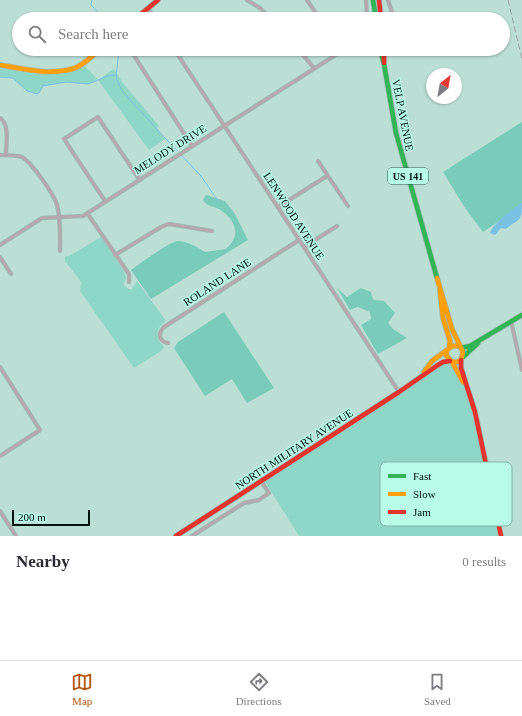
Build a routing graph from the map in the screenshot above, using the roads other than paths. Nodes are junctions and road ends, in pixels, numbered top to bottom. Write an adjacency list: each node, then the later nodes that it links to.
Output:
1 (158, 0): 8 (main road)
2 (247, 0): 11 (street)
3 (308, 0): 12 (street)
4 (366, 0): 13 (street)
5 (374, 0): 14 (main road)
6 (379, 0): 15 (main road)
7 (388, 0): 16 (street)
8 (148, 8): 9 (main road); 10 (street)
9 (143, 12)
10 (151, 12)
11 (264, 12)
12 (316, 12)
13 (367, 12)
14 (375, 12)
15 (380, 12)
16 (392, 12)
17 (91, 56): 24 (main road)
18 (134, 56): 29 (street)
19 (179, 56): 28 (street, LENWOOD AVENUE)
20 (304, 56): 26 (street)
21 (331, 56): 26 (street, MELODY DRIVE)
22 (382, 56): 25 (main road, VELP AVENUE / US 141)
23 (384, 56): 25 (main road, VELP AVENUE / US 141)
24 (0, 64)
25 (384, 64): 50 (main road, VELP AVENUE / US 141)
26 (314, 68): 28 (street, MELODY DRIVE)
27 (0, 118): 31 (street)
28 (224, 126): 29 (street, MELODY DRIVE); 37 (street, LENWOOD AVENUE)
29 (192, 146): 34 (street, MELODY DRIVE)
30 (0, 155): 31 (street)
31 (6, 155): 39 (street)
32 (318, 161): 33 (street)
33 (327, 176): 36 (street); 37 (street)
34 (139, 179): 35 (street, MELODY DRIVE); 35 (street)
35 (105, 201): 38 (street, MELODY DRIVE)
36 (348, 206)
37 (278, 207): 42 (street, LENWOOD AVENUE)
38 (87, 213): 39 (street, MELODY DRIVE); 46 (street)
39 (59, 216): 43 (street, MELODY DRIVE); 45 (street)
40 (337, 226): 44 (street)
41 (212, 231): 46 (street)
42 (299, 240): 44 (street, LENWOOD AVENUE); 54 (street, ROLAND LANE)
43 (0, 245)
44 (304, 247): 62 (street, LENWOOD AVENUE)
45 (60, 251)
46 (115, 255): 49 (street)
47 (0, 257): 48 (street)
48 (11, 274)
49 (129, 282)
50 (439, 286): 55 (main road, VELP AVENUE / US 141); 56 (main road, VELP AVENUE / US 141)
51 (522, 315): 52 (main road)
52 (511, 321): 53 (main road); 60 (street)
53 (486, 337): 55 (main road); 57 (main road)
54 (168, 343)
55 (460, 347): 56 (main road); 57 (main road)
56 (448, 349): 58 (main road); 61 (main road, NORTH MILITARY AVENUE)
57 (462, 358): 58 (main road); 63 (main road)
58 (451, 362): 61 (main road, NORTH MILITARY AVENUE); 63 (main road)
59 (0, 367): 64 (street)
60 (522, 370)
61 (421, 376): 62 (main road, NORTH MILITARY AVENUE)
62 (399, 392): 66 (main road, NORTH MILITARY AVENUE)
63 (471, 399): 65 (main road)
64 (0, 456)
65 (485, 462)
66 (261, 481): 70 (main road, NORTH MILITARY AVENUE); 71 (street)
67 (0, 511): 69 (street)
68 (499, 526): 72 (main road)
69 (16, 536)
70 (176, 536)
71 (192, 536)
72 (501, 536)

